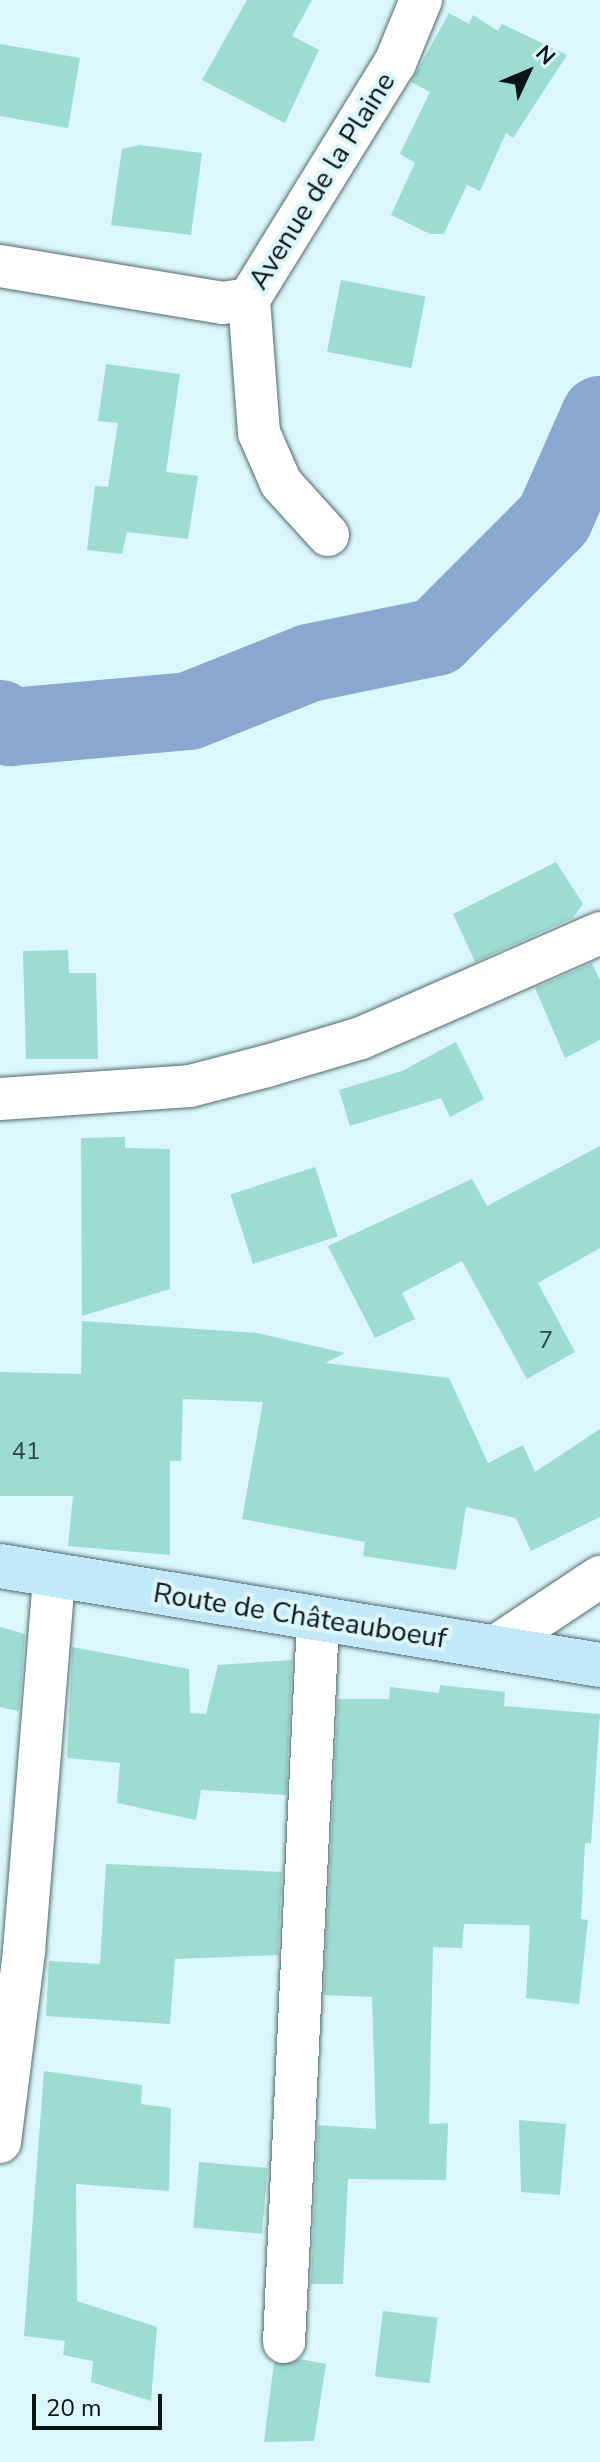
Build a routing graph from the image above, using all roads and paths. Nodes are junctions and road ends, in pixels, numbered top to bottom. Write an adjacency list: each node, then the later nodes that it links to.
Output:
1 (421, 0): 3 (street, Avenue de la Plaine)
2 (0, 266): 3 (street)
3 (249, 299): 4 (street, Avenue de la Plaine)
4 (328, 535)
5 (600, 933): 6 (street)
6 (0, 1099)
7 (0, 1566): 8 (main road, Route de Châteauboeuf)
8 (54, 1576): 10 (main road, Route de Châteauboeuf); 13 (street)
9 (600, 1577): 11 (street)
10 (318, 1621): 11 (main road, Route de Châteauboeuf); 14 (street)
11 (496, 1646): 12 (main road, Route de Châteauboeuf)
12 (600, 1665)
13 (0, 2142)
14 (284, 2342)

